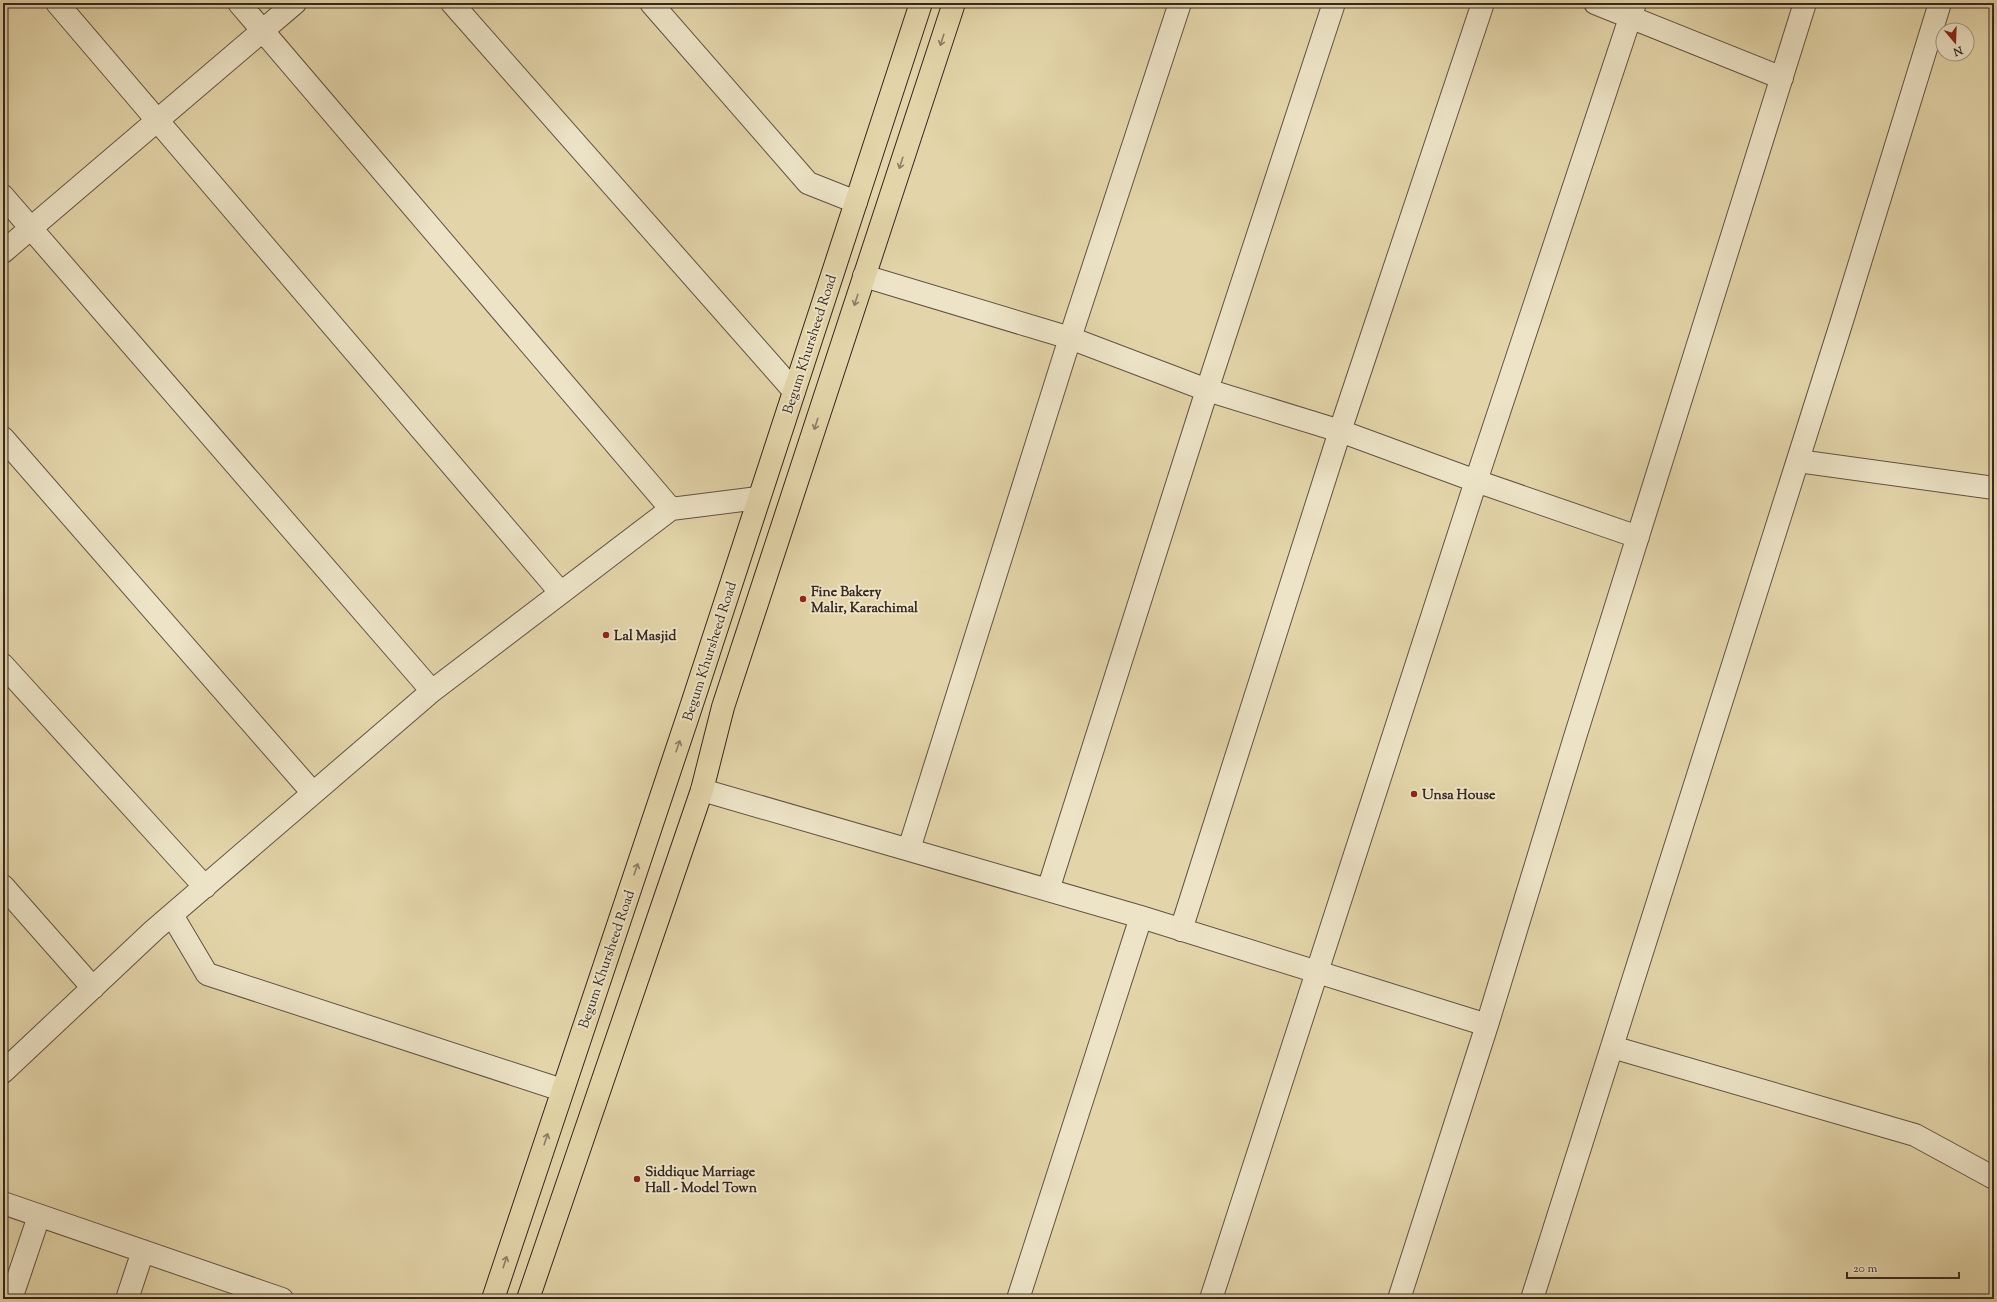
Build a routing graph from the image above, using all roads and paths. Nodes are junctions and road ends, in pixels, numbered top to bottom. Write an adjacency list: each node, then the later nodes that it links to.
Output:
1 (57, 3): 17 (street)
2 (239, 3): 15 (street)
3 (295, 3): 15 (street)
4 (452, 3): 25 (street)
5 (651, 3): 19 (street)
6 (921, 3): 19 (main road, Begum Khursheed Road)
7 (954, 3): 22 (main road, one-way to 22)
8 (1180, 3): 23 (street)
9 (1334, 3): 24 (street)
10 (1483, 3): 26 (street)
11 (1595, 3): 14 (street)
12 (1805, 3): 16 (street)
13 (1940, 3): 28 (street)
14 (1633, 10): 16 (street); 29 (street)
15 (263, 31): 17 (street); 32 (street)
16 (1782, 78): 33 (street)
17 (157, 120): 20 (street); 34 (street)
18 (3, 196): 20 (street)
19 (856, 202): 25 (main road, Begum Khursheed Road)
20 (31, 227): 21 (street); 36 (street)
21 (3, 252)
22 (864, 276): 23 (street); 37 (main road, one-way to 37)
23 (1070, 338): 24 (street); 39 (street)
24 (1208, 390): 26 (street); 42 (street)
25 (794, 391): 31 (main road, Begum Khursheed Road)
26 (1340, 431): 29 (street); 45 (street)
27 (3, 438): 38 (street)
28 (1798, 461): 30 (street); 49 (street)
29 (1476, 481): 33 (street); 46 (street)
30 (1994, 488)
31 (758, 498): 32 (street); 51 (main road, Begum Khursheed Road, one-way to 31)
32 (671, 508): 34 (street)
33 (1638, 537): 48 (street)
34 (561, 593): 36 (street)
35 (3, 665): 41 (street)
36 (432, 691): 38 (street)
37 (702, 790): 39 (street); 60 (main road)
38 (313, 793): 41 (street)
39 (909, 849): 42 (street)
40 (3, 886): 47 (street)
41 (205, 887): 43 (street)
42 (1048, 890): 44 (street)
43 (172, 915): 47 (street); 51 (street)
44 (1141, 917): 45 (street); 61 (street)
45 (1181, 930): 46 (street)
46 (1319, 973): 48 (street); 62 (street)
47 (93, 988): 50 (street)
48 (1486, 1025): 63 (street)
49 (1612, 1047): 52 (street); 64 (street)
50 (3, 1072)
51 (562, 1090): 59 (main road, Begum Khursheed Road, one-way to 51)
52 (1994, 1178)
53 (3, 1204): 54 (street)
54 (39, 1216): 55 (street); 56 (street)
55 (143, 1251): 57 (street); 58 (street)
56 (11, 1299)
57 (127, 1299)
58 (282, 1299)
59 (493, 1299)
60 (528, 1299)
61 (1018, 1299)
62 (1211, 1299)
63 (1399, 1299)
64 (1532, 1299)

